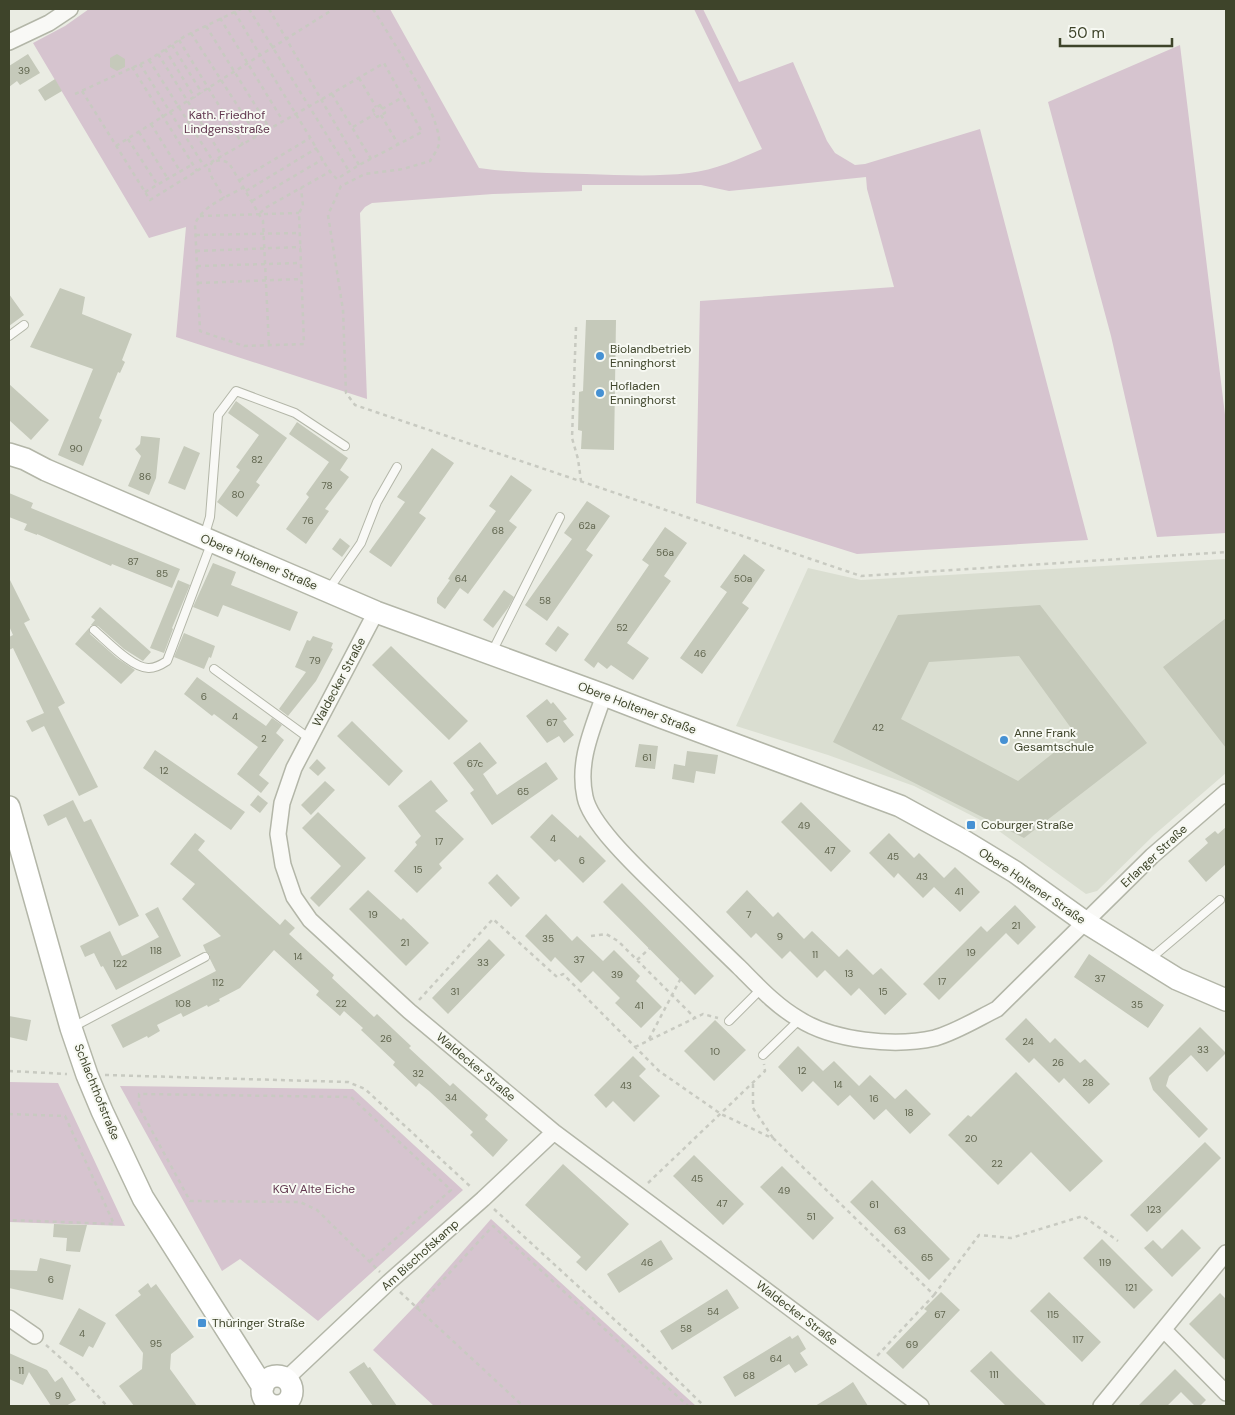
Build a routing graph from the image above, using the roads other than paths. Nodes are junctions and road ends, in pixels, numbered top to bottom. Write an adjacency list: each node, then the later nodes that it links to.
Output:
1 (70, 9): 2 (street)
2 (9, 42)
3 (24, 325): 4 (lane)
4 (9, 336)
5 (9, 444): 7 (street, Obere Holtener Straße)
6 (345, 446): 10 (lane)
7 (17, 457): 10 (street, Obere Holtener Straße)
8 (398, 467): 11 (lane)
9 (560, 517): 14 (lane)
10 (208, 540): 11 (street, Obere Holtener Straße); 13 (lane)
11 (328, 591): 12 (street, Obere Holtener Straße)
12 (376, 612): 14 (street, Obere Holtener Straße); 17 (street, Waldecker Straße)
13 (94, 630)
14 (491, 653): 16 (street, Obere Holtener Straße)
15 (214, 670): 17 (lane)
16 (604, 695): 21 (street, Obere Holtener Straße); 24 (street)
17 (310, 739): 30 (street, Waldecker Straße)
18 (1226, 792): 21 (street, Erlanger Straße)
19 (9, 808): 28 (street, Schlachthofstraße)
20 (1220, 900): 23 (lane)
21 (1085, 922): 23 (street, Obere Holtener Straße); 26 (street)
22 (205, 957): 28 (lane)
23 (1148, 961): 25 (street, Obere Holtener Straße)
24 (761, 989): 26 (street); 27 (lane)
25 (1226, 1000)
26 (799, 1020): 29 (lane)
27 (729, 1021)
28 (71, 1028): 36 (street, Schlachthofstraße)
29 (763, 1055)
30 (554, 1132): 36 (street, Am Bischofskamp); 37 (street, Waldecker Straße)
31 (1226, 1253): 33 (street)
32 (9, 1318): 34 (street)
33 (1164, 1330): 35 (street); 38 (street)
34 (35, 1336)
35 (1226, 1393)
36 (279, 1396)
37 (920, 1406)
38 (1101, 1406)

